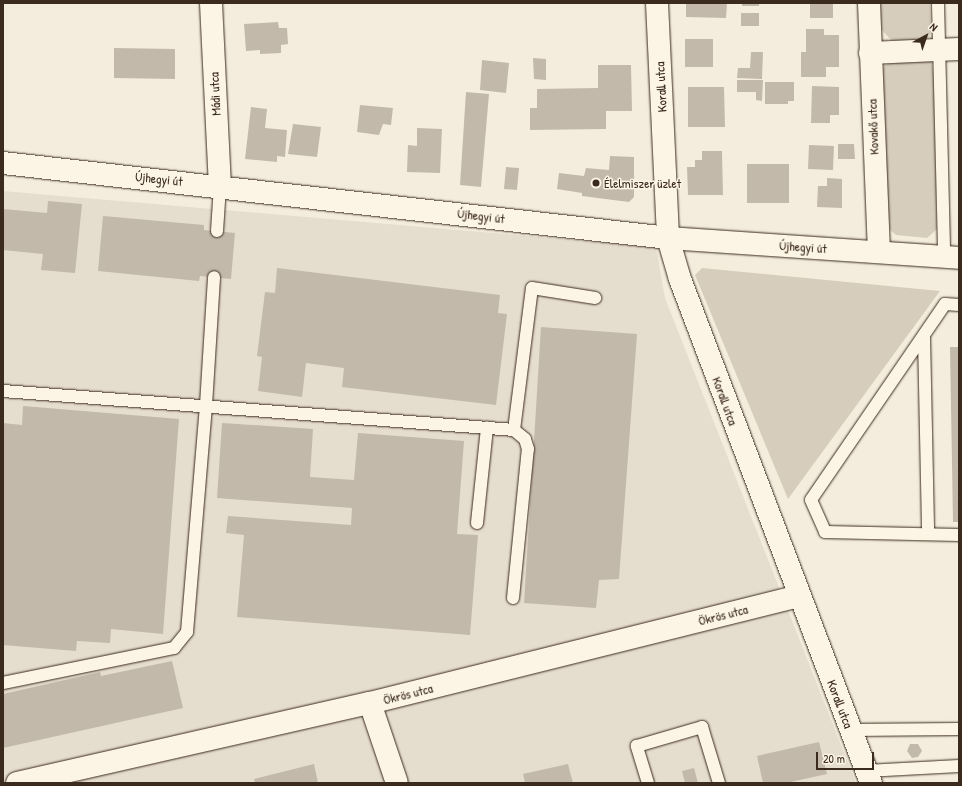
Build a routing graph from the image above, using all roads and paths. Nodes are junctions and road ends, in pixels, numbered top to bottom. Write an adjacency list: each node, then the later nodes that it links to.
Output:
1 (211, 3): 8 (street, Mádi utca)
2 (657, 3): 10 (street, Korall utca)
3 (869, 3): 6 (street, Kovakő utca)
4 (938, 3): 5 (lane)
5 (949, 50): 6 (street); 12 (lane)
6 (870, 53): 11 (street, Kovakő utca)
7 (3, 163): 8 (street, Újhegyi út)
8 (220, 186): 9 (lane); 10 (street, Újhegyi út)
9 (217, 232)
10 (668, 238): 11 (street, Újhegyi út); 24 (street, Korall utca)
11 (878, 252): 12 (street, Újhegyi út)
12 (952, 257)
13 (214, 277): 18 (lane)
14 (595, 298): 20 (lane)
15 (959, 305): 16 (lane)
16 (924, 338): 22 (lane); 22 (lane)
17 (3, 391): 18 (lane)
18 (206, 405): 19 (lane); 26 (lane)
19 (487, 428): 20 (lane); 21 (lane)
20 (514, 430): 25 (lane)
21 (477, 523)
22 (928, 534): 23 (lane)
23 (959, 535)
24 (798, 596): 27 (street, Ökrös utca); 29 (street, Korall utca)
25 (513, 598)
26 (3, 683)
27 (370, 703): 32 (street, Ökrös utca); 33 (street)
28 (959, 729): 29 (lane)
29 (850, 730): 31 (street, Korall utca)
30 (959, 766): 31 (lane)
31 (869, 777)
32 (17, 783)
33 (397, 783)
34 (648, 783): 35 (lane)
35 (719, 783)

